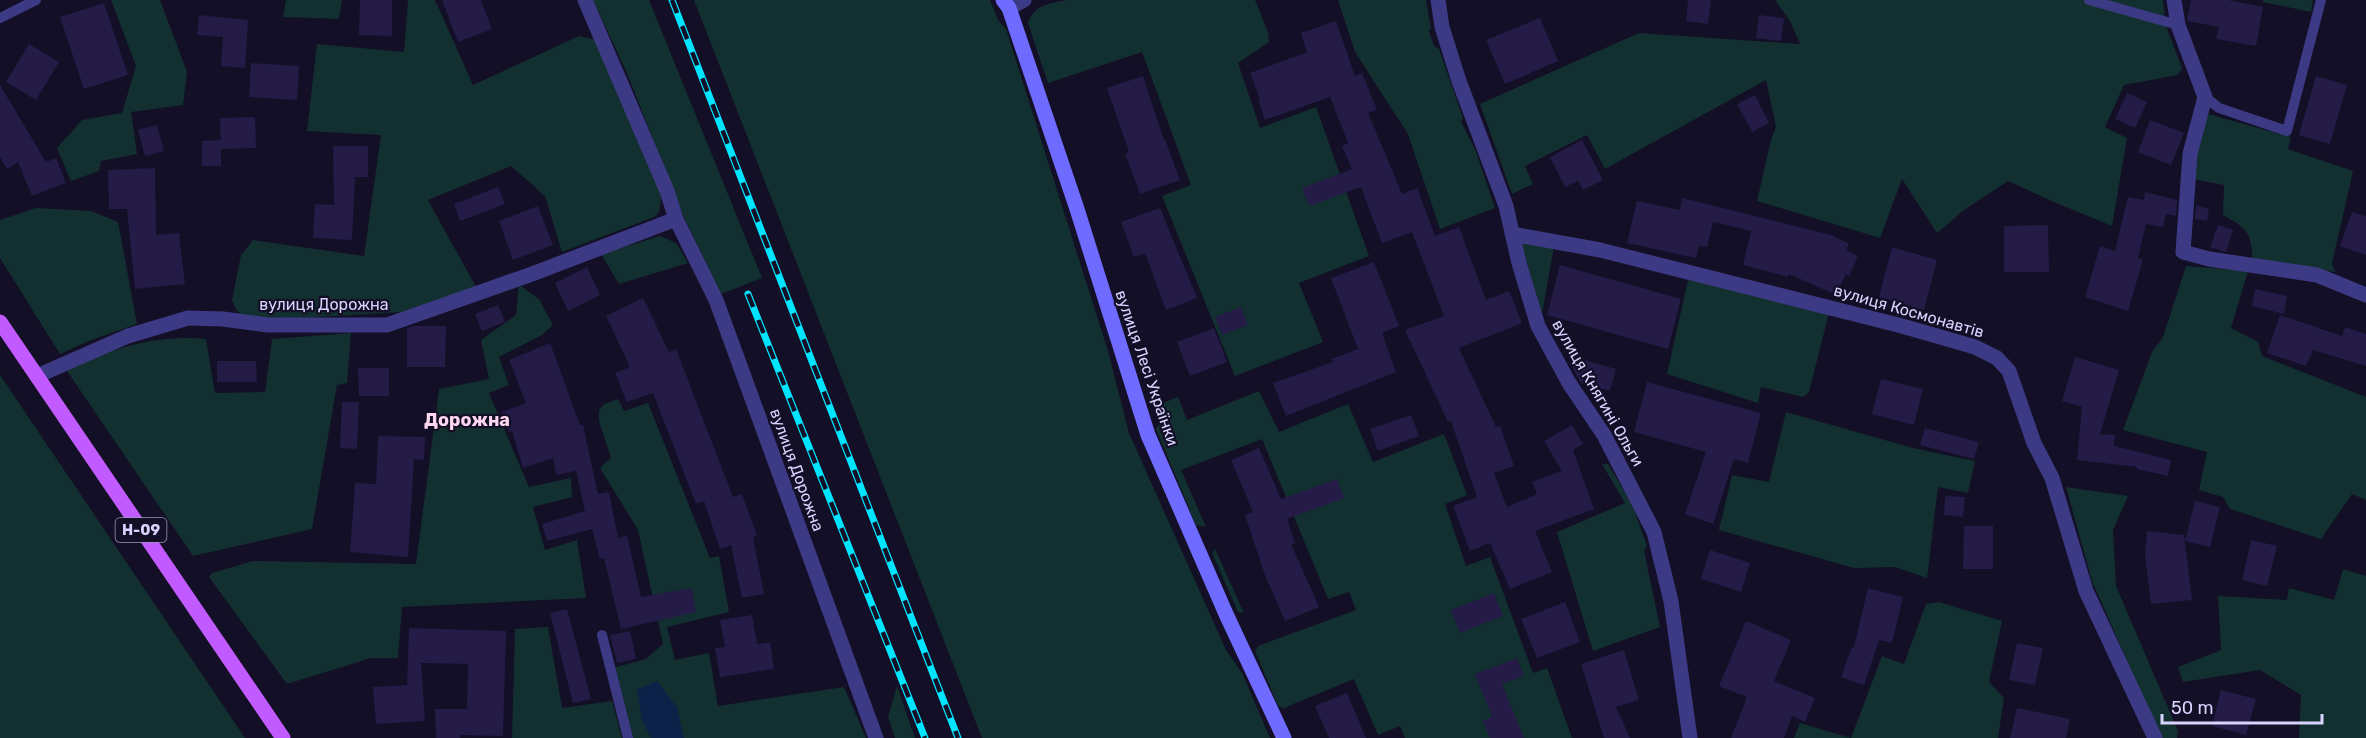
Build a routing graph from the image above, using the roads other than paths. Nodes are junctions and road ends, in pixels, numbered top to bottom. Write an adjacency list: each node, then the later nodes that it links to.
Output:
1 (36, 0): 9 (lane)
2 (585, 0): 12 (street, вулиця Дорожна)
3 (1024, 0): 8 (street)
4 (1438, 0): 13 (street, вулиця Княгині Ольги)
5 (2089, 0): 10 (lane)
6 (2174, 0): 10 (street)
7 (2321, 0): 11 (lane)
8 (1006, 4): 21 (street, вулиця Лесі Українки)
9 (0, 18)
10 (2178, 25): 11 (street)
11 (2205, 97): 14 (street)
12 (676, 219): 16 (street, вулиця Дорожна); 20 (street, вулиця Дорожна)
13 (1512, 234): 22 (street, вулиця Княгині Ольги); 23 (street, вулиця Космонавтів)
14 (2366, 295)
15 (0, 322): 16 (main road, Н-09)
16 (37, 376): 18 (main road, Н-09)
17 (602, 635): 19 (lane)
18 (283, 738)
19 (628, 738)
20 (876, 738)
21 (1284, 738)
22 (1690, 738)
23 (2155, 738)

